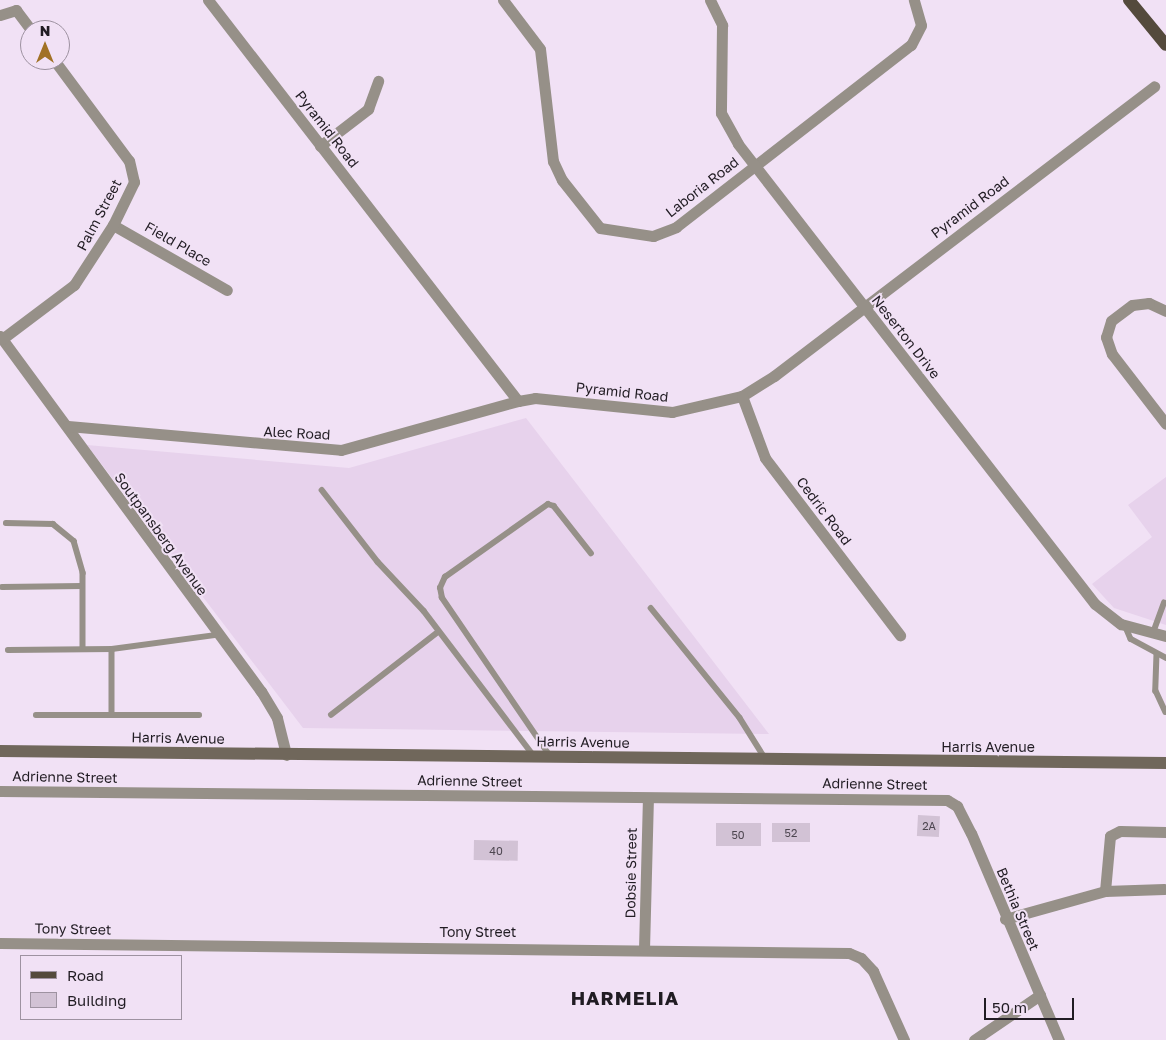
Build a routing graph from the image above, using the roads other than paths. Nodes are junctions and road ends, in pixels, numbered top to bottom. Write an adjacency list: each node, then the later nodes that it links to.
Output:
1 (208, 0): 14 (street, Pyramid Road)
2 (503, 0): 15 (street, Laboria Road)
3 (710, 0): 15 (street, Neserton Drive)
4 (914, 0): 15 (street, Laboria Road)
5 (1129, 0): 7 (main road)
6 (19, 5): 8 (street); 9 (street)
7 (1138, 6): 10 (main road)
8 (0, 15)
9 (26, 20)
10 (1166, 45)
11 (61, 70): 16 (street, Palm Street)
12 (378, 81): 14 (street)
13 (1154, 86): 18 (street, Pyramid Road)
14 (320, 146): 22 (street, Pyramid Road)
15 (754, 165): 18 (street, Neserton Drive)
16 (113, 225): 17 (street, Field Place); 20 (street, Palm Street)
17 (227, 290)
18 (863, 308): 21 (street, Pyramid Road); 32 (street, Neserton Drive)
19 (1166, 311): 23 (street)
20 (1, 339): 24 (street, Soutpansberg Avenue)
21 (742, 396): 22 (street, Pyramid Road); 36 (street, Cedric Road)
22 (518, 402): 24 (street, Alec Road)
23 (1166, 424)
24 (68, 426): 35 (street, Soutpansberg Avenue)
25 (322, 490): 33 (lane)
26 (6, 523): 28 (lane)
27 (591, 553): 51 (lane)
28 (82, 586): 29 (lane); 38 (lane)
29 (2, 587)
30 (1164, 604): 34 (lane)
31 (651, 608): 52 (lane)
32 (1125, 625): 34 (street, Neserton Drive); 41 (lane)
33 (438, 632): 47 (lane); 50 (lane)
34 (1153, 633): 37 (street, Neserton Drive)
35 (216, 635): 39 (lane); 49 (street, Soutpansberg Avenue)
36 (900, 635)
37 (1166, 636)
38 (83, 649): 39 (lane); 40 (lane)
39 (112, 649): 44 (lane)
40 (8, 650)
41 (1157, 654): 42 (lane); 43 (lane)
42 (1166, 658)
43 (1166, 712)
44 (112, 714): 45 (lane); 46 (lane)
45 (36, 715)
46 (199, 715)
47 (331, 715)
48 (0, 751): 49 (main road, Harris Avenue)
49 (286, 755): 50 (main road, Harris Avenue)
50 (534, 757): 51 (main road, Harris Avenue)
51 (550, 757): 52 (main road, Harris Avenue)
52 (766, 759): 53 (main road, Harris Avenue)
53 (1166, 763)
54 (0, 791): 55 (street, Adrienne Street)
55 (648, 798): 56 (street, Adrienne Street); 62 (street, Dobsie Street)
56 (940, 800): 60 (street, Bethia Street)
57 (1166, 832): 59 (street)
58 (1164, 889): 59 (street)
59 (1105, 891): 60 (street)
60 (1005, 919): 63 (street, Bethia Street)
61 (0, 943): 62 (street, Tony Street)
62 (644, 949): 64 (street, Tony Street)
63 (1040, 995): 65 (street); 66 (street, Bethia Street)
64 (904, 1040)
65 (974, 1040)
66 (1059, 1040)

